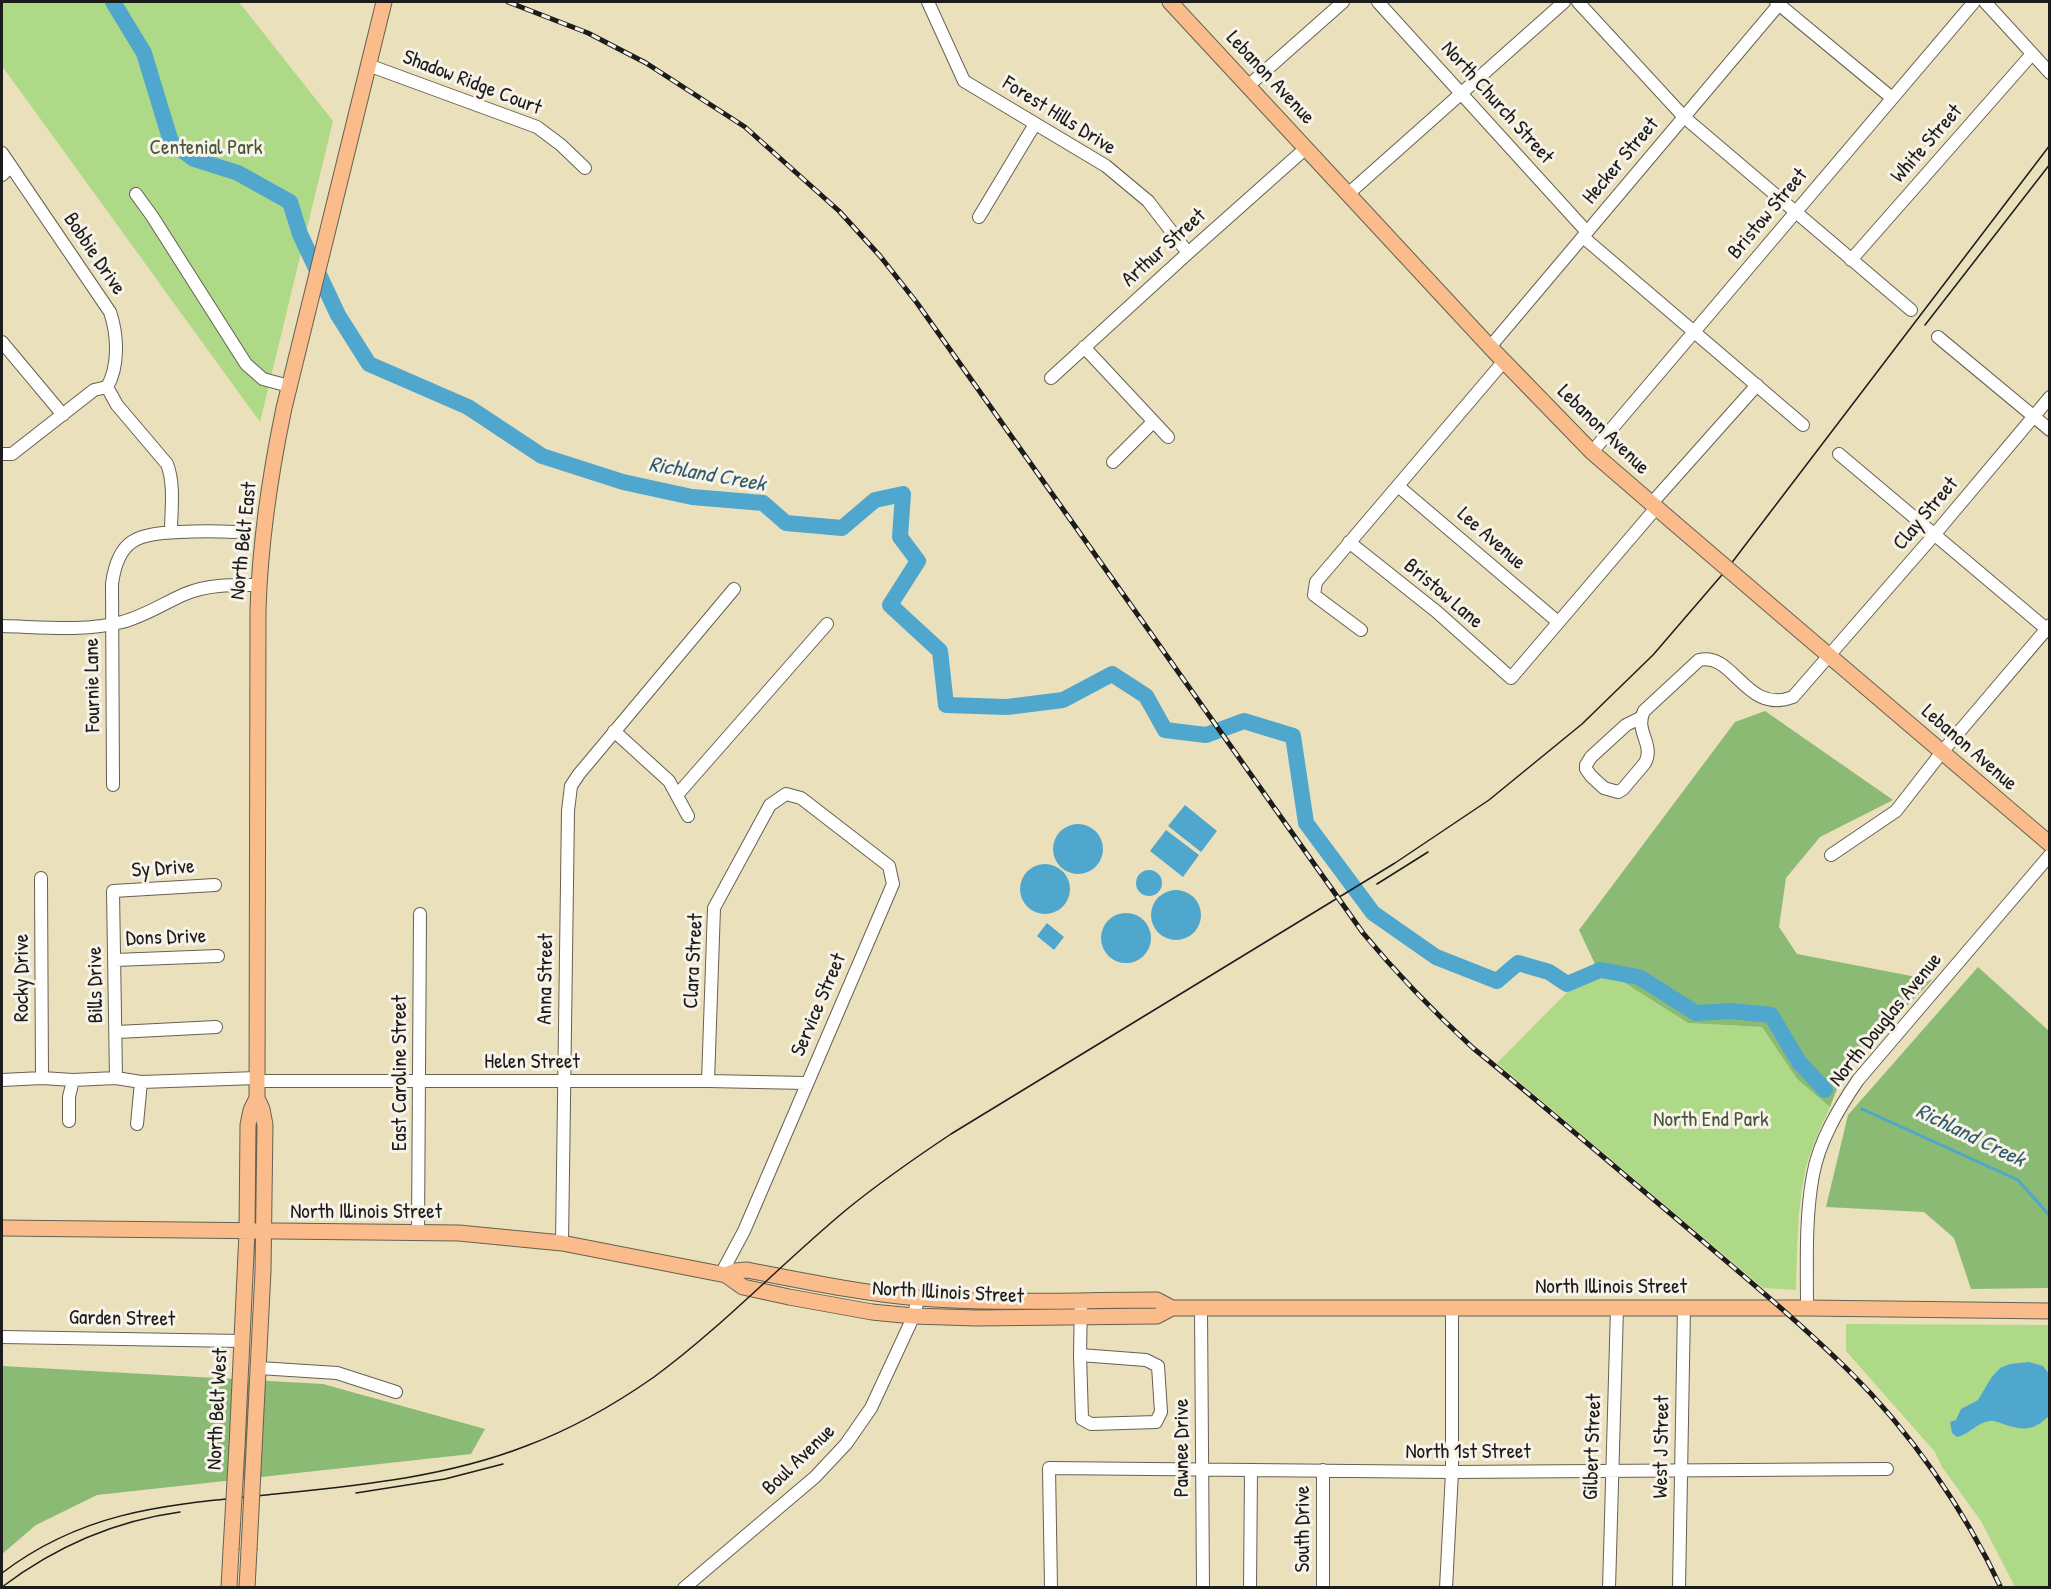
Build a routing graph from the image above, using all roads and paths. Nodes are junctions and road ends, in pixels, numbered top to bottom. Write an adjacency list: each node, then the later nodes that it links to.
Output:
1 (384, 2): 12 (main road, North Belt East)
2 (928, 2): 18 (street, Forest Hills Drive)
3 (1170, 2): 14 (main road, Lebanon Avenue)
4 (1343, 2): 14 (street)
5 (1378, 2): 15 (street, North Church Street)
6 (1564, 2): 15 (street)
7 (1578, 2): 17 (street)
8 (1974, 2): 16 (street, Bristow Street)
9 (1985, 2): 11 (street)
10 (1779, 3): 16 (street); 17 (street, Hecker Street)
11 (2032, 54): 13 (street); 29 (street, White Street)
12 (368, 65): 21 (street, Shadow Ridge Court); 39 (main road, North Belt East)
13 (2049, 73)
14 (1248, 86): 19 (main road, Lebanon Avenue)
15 (1462, 93): 24 (street); 27 (street, North Church Street)
16 (1892, 98): 25 (street, Bristow Street)
17 (1684, 117): 25 (street); 27 (street, Hecker Street)
18 (1035, 124): 26 (street); 28 (street, Forest Hills Drive)
19 (1306, 148): 24 (main road, Lebanon Avenue); 28 (street, Arthur Street)
20 (2, 153): 22 (street, Bobbie Drive)
21 (585, 168)
22 (6, 170): 40 (street, Bobbie Drive)
23 (136, 194): 39 (street)
24 (1348, 194): 35 (main road, Lebanon Avenue)
25 (1796, 212): 29 (street); 31 (street, Bristow Street)
26 (979, 217)
27 (1585, 234): 31 (street, North Church Street); 35 (street, Hecker Street)
28 (1188, 253): 34 (street, Arthur Street)
29 (1851, 260): 30 (street)
30 (1911, 310)
31 (1694, 332): 38 (street, North Church Street); 48 (street, Bristow Street)
32 (1938, 337): 43 (street)
33 (2, 342): 42 (street)
34 (1084, 347): 37 (street, Arthur Street); 44 (street)
35 (1490, 347): 36 (main road, Lebanon Avenue)
36 (1504, 361): 48 (main road, Lebanon Avenue); 52 (street)
37 (1051, 378)
38 (1757, 385): 45 (street, North Church Street); 53 (street)
39 (289, 386): 58 (main road, North Belt East)
40 (107, 387): 42 (street); 54 (street)
41 (2049, 397): 43 (street, Clay Street)
42 (63, 415): 49 (street)
43 (2033, 416): 46 (street); 56 (street, Clay Street)
44 (1153, 422): 47 (street); 51 (street)
45 (1803, 425)
46 (2049, 430)
47 (1168, 437)
48 (1592, 452): 53 (main road, Lebanon Avenue)
49 (2, 454)
50 (1839, 454): 56 (street)
51 (1113, 462)
52 (1398, 486): 57 (street); 60 (street, Lee Avenue)
53 (1654, 506): 60 (street); 66 (main road, Lebanon Avenue, bridge)
54 (171, 532): 55 (street, Fournie Lane); 61 (street, Fournie Lane)
55 (235, 532)
56 (1934, 535): 64 (street); 66 (street, Clay Street)
57 (1349, 542): 60 (street, Bristow Lane); 65 (street)
58 (259, 585): 61 (street); 87 (main road, North Belt East)
59 (734, 589): 68 (street, Anna Street)
60 (1558, 622)
61 (112, 624): 63 (street); 70 (street, Fournie Lane)
62 (827, 624): 72 (street)
63 (2, 626)
64 (2048, 629): 69 (street)
65 (1361, 630)
66 (1830, 656): 67 (street, Clay Street); 69 (main road, Lebanon Avenue)
67 (1641, 718): 67 (street, Clay Street)
68 (614, 731): 72 (street); 91 (street, Anna Street)
69 (1942, 752): 74 (main road, Lebanon Avenue); 75 (street)
70 (113, 786)
71 (786, 794): 92 (street, Clara Street); 94 (street, Service Street)
72 (677, 795): 73 (street)
73 (688, 816)
74 (2049, 844)
75 (1831, 855)
76 (2049, 855): 109 (street, North Douglas Avenue)
77 (41, 878): 85 (street, Rocky Drive)
78 (215, 885): 79 (street, Sy Drive)
79 (113, 891): 82 (street, Bills Drive)
80 (420, 914): 90 (street, East Caroline Street)
81 (218, 956): 82 (street, Dons Drive)
82 (115, 960): 84 (street, Bills Drive)
83 (216, 1027): 84 (street)
84 (117, 1032): 86 (street, Bills Drive)
85 (42, 1078): 88 (street, Helen Street); 89 (street, Helen Street)
86 (116, 1078): 89 (street, Helen Street); 93 (street, Helen Street)
87 (257, 1079): 90 (street, Helen Street); 93 (street, Helen Street); 95 (main road, North Belt East)
88 (2, 1080)
89 (73, 1080): 96 (street)
90 (419, 1081): 91 (street, Helen Street); 101 (street, East Caroline Street)
91 (564, 1081): 92 (street, Helen Street); 102 (street, Anna Street)
92 (708, 1081): 94 (street, Helen Street)
93 (141, 1082): 97 (street)
94 (806, 1083): 103 (street, Service Street)
95 (257, 1098): 99 (main road, North Belt East); 100 (main road, North Belt East)
96 (69, 1121)
97 (137, 1124)
98 (2, 1228): 99 (main road, North Illinois Street)
99 (247, 1232): 100 (main road, North Illinois Street); 116 (main road, North Belt West)
100 (264, 1232): 101 (main road, North Illinois Street); 118 (main road, North Belt West)
101 (418, 1232): 102 (main road, North Illinois Street)
102 (562, 1243): 103 (main road, North Illinois Street)
103 (724, 1274): 104 (main road, North Illinois Street); 113 (main road, North Illinois Street)
104 (919, 1298): 105 (main road, North Illinois Street); 113 (street, Boul Avenue)
105 (1081, 1300): 106 (main road, North Illinois Street); 114 (street)
106 (1172, 1308): 110 (main road, North Illinois Street); 114 (main road, North Illinois Street)
107 (1617, 1308): 108 (main road, North Illinois Street); 111 (main road, North Illinois Street); 124 (street, Gilbert Street)
108 (1684, 1308): 109 (main road, North Illinois Street); 126 (street, West J Street)
109 (1807, 1308): 112 (main road, North Illinois Street)
110 (1201, 1309): 111 (main road, North Illinois Street); 120 (street, Pawnee Drive)
111 (1452, 1309): 125 (street)
112 (2049, 1311)
113 (913, 1316): 114 (main road, North Illinois Street); 129 (street, Boul Avenue)
114 (1081, 1317): 117 (street)
115 (2, 1337): 116 (street, Garden Street)
116 (242, 1341): 127 (main road, North Belt West, bridge)
117 (1080, 1354): 117 (street)
118 (259, 1368): 119 (street); 128 (main road, North Belt West, bridge)
119 (396, 1392)
120 (1202, 1469): 122 (street, North 1st Street); 130 (street, North 1st Street); 131 (street, Pawnee Drive)
121 (1887, 1469): 126 (street, North 1st Street)
122 (1251, 1470): 123 (street, North 1st Street); 132 (street)
123 (1323, 1470): 125 (street, North 1st Street); 133 (street, South Drive)
124 (1612, 1471): 125 (street, North 1st Street); 126 (street, North 1st Street); 135 (street, Gilbert Street)
125 (1452, 1472): 134 (street)
126 (1681, 1472): 136 (street, West J Street)
127 (230, 1587)
128 (247, 1587)
129 (684, 1587)
130 (1051, 1587)
131 (1203, 1587)
132 (1250, 1587)
133 (1323, 1587)
134 (1446, 1587)
135 (1609, 1587)
136 (1679, 1587)

